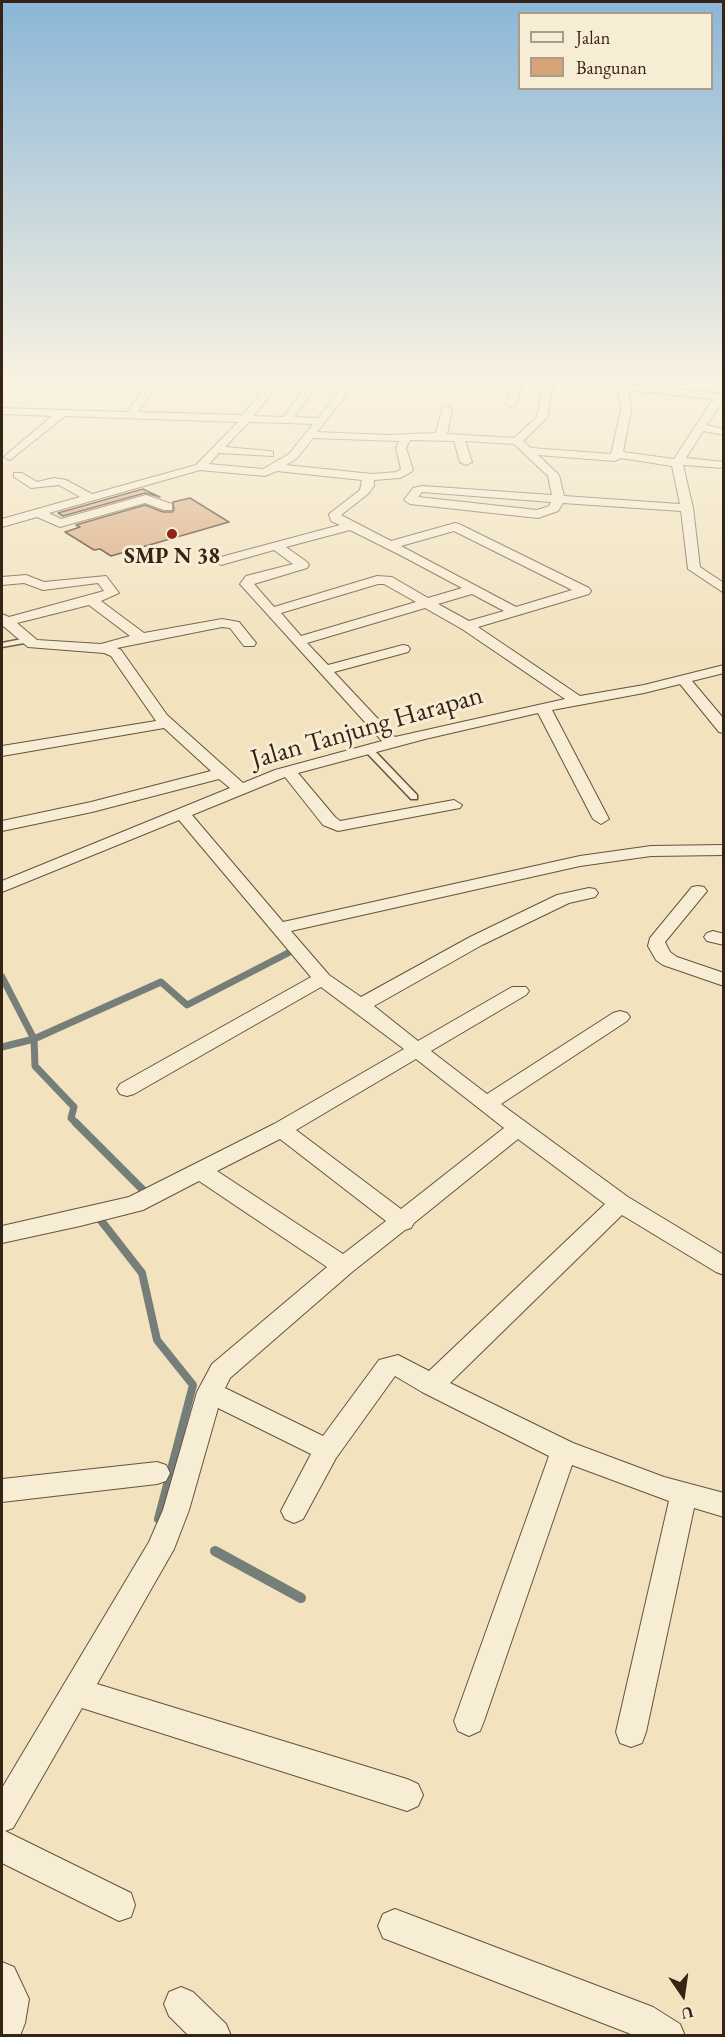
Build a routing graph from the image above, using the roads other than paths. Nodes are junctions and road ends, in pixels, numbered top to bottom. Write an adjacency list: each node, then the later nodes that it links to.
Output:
1 (20, 476): 6 (street)
2 (168, 476): 6 (street)
3 (368, 476): 12 (street)
4 (553, 476): 7 (street)
5 (681, 476): 9 (street)
6 (92, 498): 10 (street)
7 (559, 499): 7 (street); 9 (street)
8 (168, 507): 10 (street)
9 (687, 508): 18 (street)
10 (41, 514): 11 (street)
11 (2, 524)
12 (351, 526): 13 (street); 14 (street)
13 (391, 545): 17 (street); 22 (street)
14 (276, 546): 15 (street); 21 (street)
15 (221, 561)
16 (2, 581): 19 (street)
17 (474, 589): 20 (street); 22 (street)
18 (723, 589)
19 (91, 600): 23 (street); 25 (street)
20 (428, 604): 21 (street); 24 (street); 27 (street)
21 (274, 611): 27 (street)
22 (514, 611): 24 (street)
23 (4, 620): 26 (street)
24 (467, 626): 35 (street)
25 (142, 638): 28 (street); 30 (street)
26 (27, 640): 29 (lane); 30 (street)
27 (298, 641): 33 (street)
28 (249, 643)
29 (2, 645)
30 (102, 649): 37 (street)
31 (403, 650): 33 (street)
32 (723, 669): 34 (street, Jalan Tanjung Harapan)
33 (324, 670): 39 (street)
34 (683, 679): 35 (street, Jalan Tanjung Harapan); 38 (street)
35 (578, 701): 36 (street, Jalan Tanjung Harapan)
36 (543, 707): 39 (street, Jalan Tanjung Harapan); 48 (street)
37 (169, 723): 41 (street); 43 (street)
38 (723, 729)
39 (392, 743): 40 (street, Jalan Tanjung Harapan)
40 (368, 749): 42 (street, Jalan Tanjung Harapan); 45 (lane)
41 (2, 751)
42 (288, 771): 44 (street, Jalan Tanjung Harapan); 46 (street)
43 (223, 773): 44 (street); 49 (street)
44 (241, 790): 47 (street, Jalan Tanjung Harapan)
45 (414, 797)
46 (454, 805)
47 (182, 813): 51 (street, Jalan Tanjung Harapan); 54 (street)
48 (601, 819)
49 (2, 826)
50 (723, 850): 54 (street)
51 (2, 887)
52 (698, 891): 56 (street)
53 (589, 893): 58 (street)
54 (280, 928): 55 (street)
55 (321, 979): 58 (street); 61 (street)
56 (723, 980)
57 (519, 991): 60 (street)
58 (361, 1006): 60 (street)
59 (620, 1017): 62 (street)
60 (418, 1051): 62 (street); 64 (street)
61 (127, 1089)
62 (488, 1103): 63 (street)
63 (518, 1128): 66 (street); 67 (street)
64 (281, 1130): 65 (street); 67 (street)
65 (200, 1171): 68 (street); 69 (street)
66 (620, 1203): 70 (street); 71 (street)
67 (403, 1222): 69 (street)
68 (2, 1234)
69 (344, 1266): 72 (street)
70 (723, 1266)
71 (431, 1385): 73 (street); 74 (street)
72 (210, 1392): 73 (street); 80 (street)
73 (327, 1450): 79 (street)
74 (564, 1451): 77 (street); 81 (street)
75 (157, 1473): 76 (street)
76 (2, 1491)
77 (684, 1494): 78 (street); 82 (street)
78 (723, 1505)
79 (294, 1511)
80 (76, 1692): 83 (street); 84 (street)
81 (469, 1721)
82 (632, 1732)
83 (407, 1795)
84 (2, 1817)
85 (2, 1846): 86 (street)
86 (119, 1905)
87 (395, 1926): 92 (street)
88 (2, 1979): 90 (street)
89 (181, 2004): 91 (street)
90 (2, 2036)
91 (214, 2036)
92 (668, 2036)

